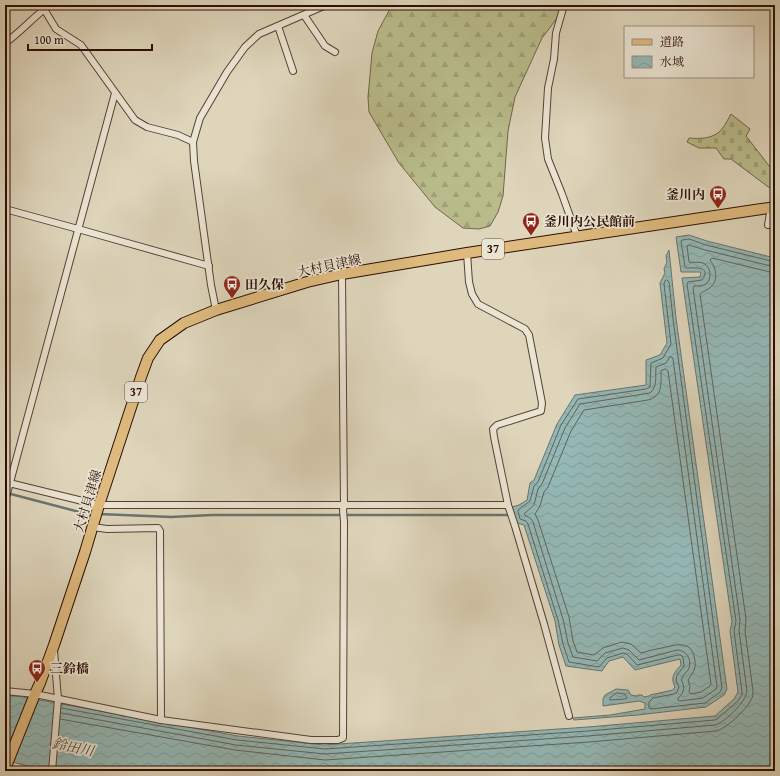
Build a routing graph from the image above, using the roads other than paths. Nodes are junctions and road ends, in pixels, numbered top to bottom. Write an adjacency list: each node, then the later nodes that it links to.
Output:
1 (50, 5): 5 (street)
2 (326, 5): 4 (street)
3 (564, 5): 17 (street)
4 (312, 8): 6 (street)
5 (44, 9): 8 (street); 11 (street)
6 (304, 15): 7 (street); 9 (street)
7 (278, 26): 10 (street); 12 (street)
8 (5, 43)
9 (335, 52)
10 (293, 71)
11 (115, 94): 12 (street); 16 (street)
12 (193, 142): 19 (street)
13 (773, 207): 15 (street); 17 (main road, 大村貝津線 / 37)
14 (5, 210): 16 (street)
15 (768, 225)
16 (78, 229): 19 (street); 22 (street)
17 (577, 236): 18 (main road, 大村貝津線 / 37)
18 (467, 253): 20 (main road, 大村貝津線 / 37); 25 (street)
19 (209, 266): 21 (street)
20 (342, 274): 21 (main road, 大村貝津線 / 37); 26 (street)
21 (216, 310): 24 (main road, 大村貝津線 / 37)
22 (8, 483): 23 (street); 24 (street)
23 (5, 500)
24 (99, 506): 26 (street); 27 (main road, 大村貝津線 / 37)
25 (508, 506): 26 (street); 32 (street)
26 (343, 508): 33 (street)
27 (94, 523): 28 (main road, 大村貝津線 / 37); 33 (street)
28 (54, 645): 30 (main road, 大村貝津線 / 37); 31 (street)
29 (5, 691): 30 (street)
30 (35, 694): 31 (street); 34 (main road, 大村貝津線 / 37)
31 (58, 702): 33 (street); 35 (street)
32 (569, 716)
33 (161, 720)
34 (5, 770)
35 (52, 771)

